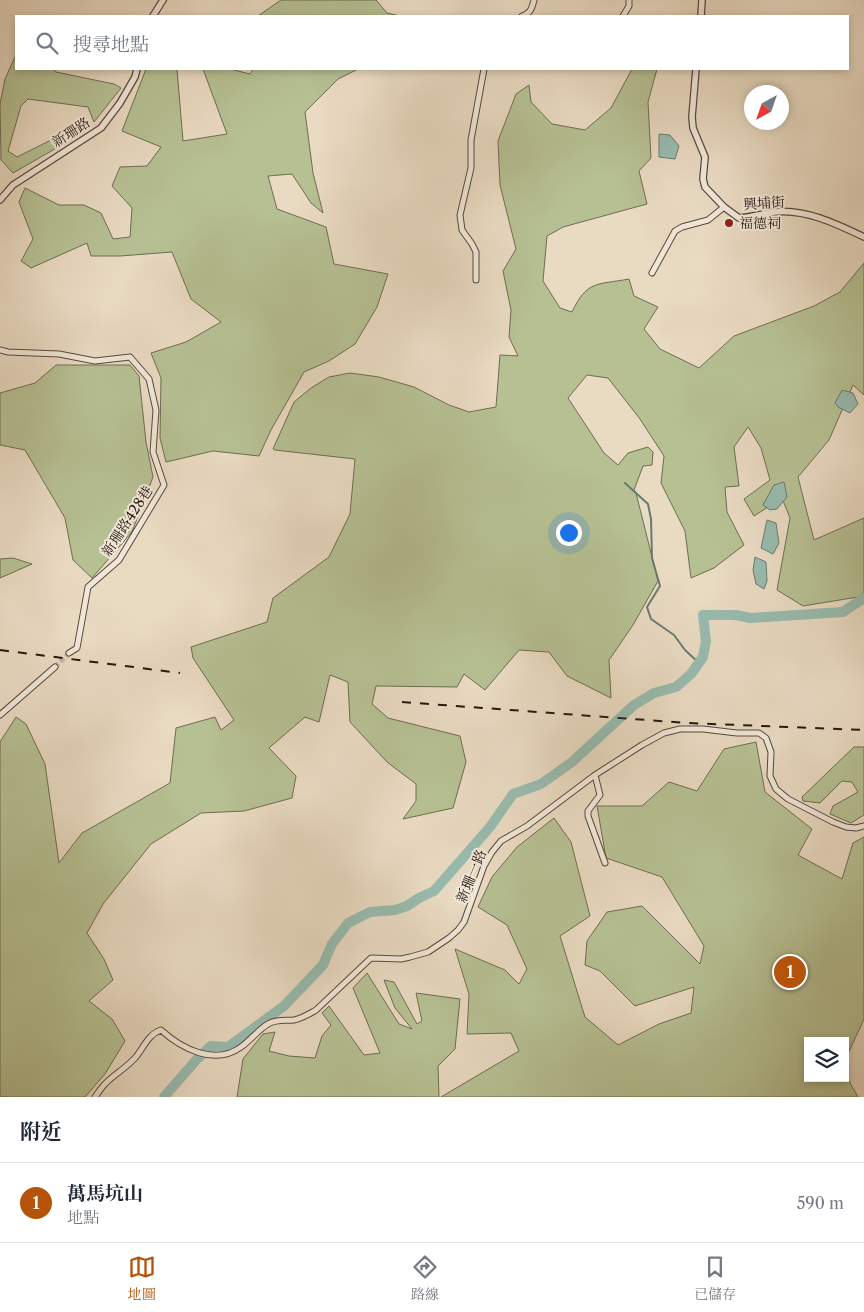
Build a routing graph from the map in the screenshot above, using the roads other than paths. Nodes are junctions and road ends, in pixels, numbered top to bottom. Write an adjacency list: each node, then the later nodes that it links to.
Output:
1 (164, 0): 5 (street)
2 (534, 0): 6 (street)
3 (629, 0): 7 (street)
4 (702, 0): 8 (street)
5 (154, 15)
6 (525, 15)
7 (624, 15)
8 (701, 15)
9 (137, 70): 12 (street, 新珊路)
10 (484, 70): 16 (street)
11 (696, 70): 13 (street, 興埔街)
12 (0, 200)
13 (724, 207): 14 (street, 興埔街); 15 (street)
14 (864, 237)
15 (652, 273)
16 (476, 280)
17 (0, 350): 18 (street, 新珊路428巷)
18 (69, 654)
19 (55, 667): 20 (street)
20 (0, 715)
21 (594, 776): 22 (street, 新珊一路); 23 (street); 24 (street, 新珊一路)
22 (864, 826)
23 (605, 863)
24 (95, 1097)

